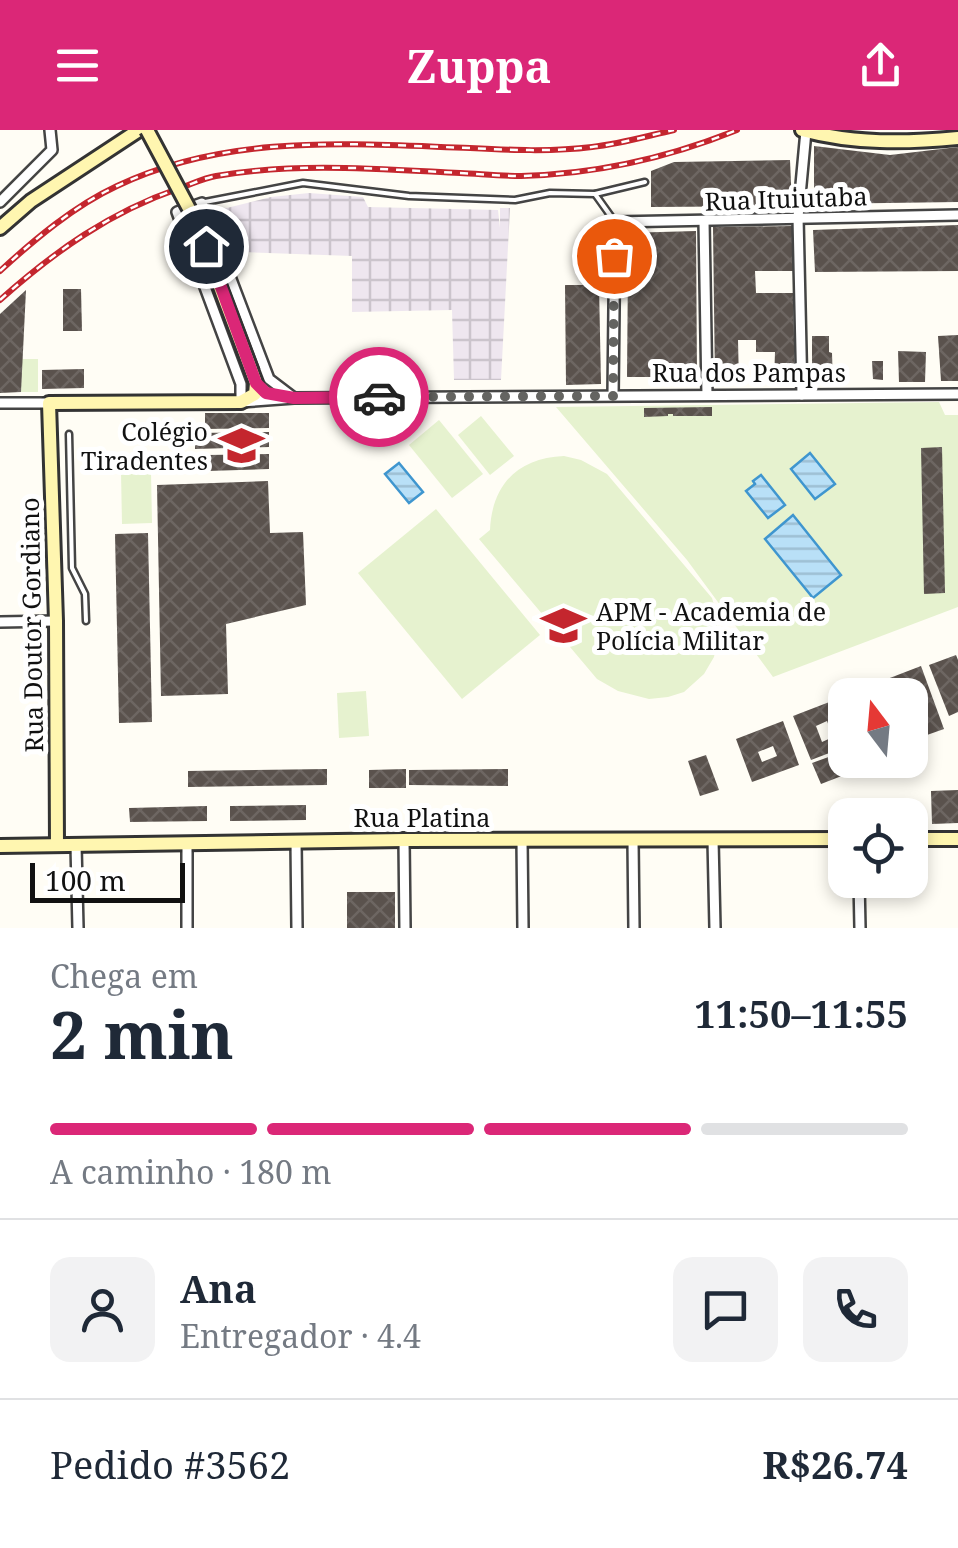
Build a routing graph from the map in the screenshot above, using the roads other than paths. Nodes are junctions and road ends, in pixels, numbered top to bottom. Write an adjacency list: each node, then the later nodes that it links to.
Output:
1 (50, 130): 8 (street)
2 (139, 130): 14 (street)
3 (147, 130): 15 (street, bridge)
4 (804, 131): 5 (street); 11 (street)
5 (958, 138)
6 (646, 182): 7 (lane)
7 (595, 194): 9 (lane); 13 (lane)
8 (0, 202)
9 (202, 203): 20 (street); 21 (street)
10 (958, 215): 11 (street, Rua Ituiutaba)
11 (798, 217): 12 (street, Rua Ituiutaba); 17 (street)
12 (704, 221): 13 (street, Rua Ituiutaba); 19 (street)
13 (615, 222): 18 (street)
14 (0, 228)
15 (254, 377): 20 (street); 21 (street)
16 (958, 394): 17 (street, Rua dos Pampas)
17 (802, 395): 19 (street, Rua dos Pampas)
18 (613, 396): 19 (street, Rua dos Pampas); 20 (street, Rua dos Pampas)
19 (707, 396)
20 (294, 398): 21 (street, Rua dos Pampas)
21 (242, 402): 23 (street, Rua dos Pampas)
22 (0, 403): 23 (street, Rua dos Pampas)
23 (49, 403): 25 (street, Rua Doutor Gordiano)
24 (69, 434): 26 (lane)
25 (56, 621): 27 (street); 37 (street, Rua Doutor Gordiano)
26 (86, 621)
27 (0, 622)
28 (958, 838): 30 (street)
29 (828, 839): 34 (street, Rua Platina)
30 (928, 839)
31 (404, 840): 32 (street, Rua Platina); 35 (street, Rua Platina); 44 (street)
32 (522, 840): 33 (street, Rua Platina); 45 (street)
33 (633, 840): 34 (street, Rua Platina); 46 (street)
34 (713, 840): 47 (street)
35 (296, 841): 36 (street, Rua Platina); 43 (street)
36 (187, 843): 38 (street, Rua Platina); 42 (street)
37 (58, 845): 38 (street, Rua Platina); 39 (street, Rua Platina)
38 (76, 845): 41 (street)
39 (0, 846)
40 (859, 898): 48 (street)
41 (78, 928)
42 (187, 928)
43 (297, 928)
44 (405, 928)
45 (523, 928)
46 (634, 928)
47 (714, 928)
48 (860, 928)

